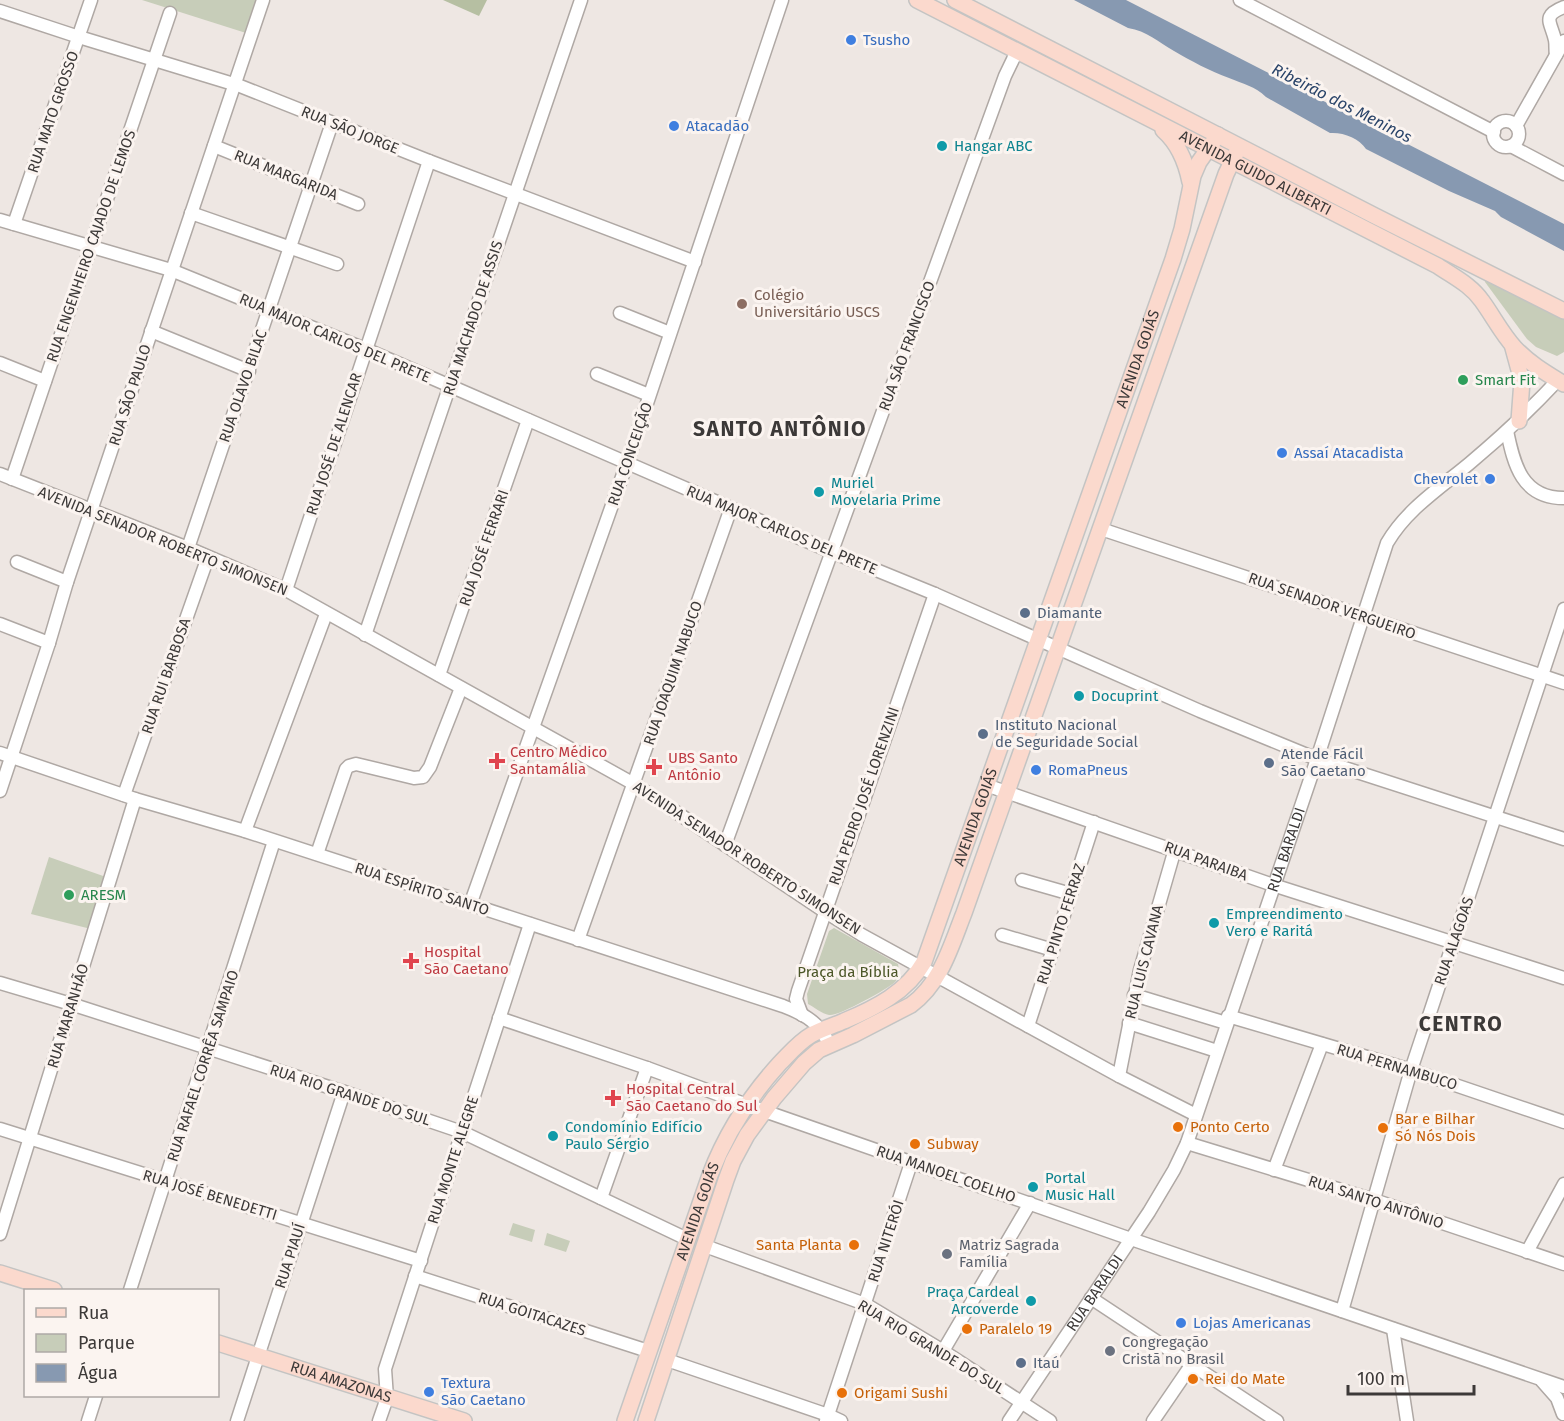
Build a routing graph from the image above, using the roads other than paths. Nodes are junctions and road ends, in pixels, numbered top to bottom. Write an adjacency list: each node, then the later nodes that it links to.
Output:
1 (91, 0): 11 (street, RUA MATO GROSSO)
2 (263, 0): 17 (street, RUA SÃO PAULO)
3 (581, 0): 31 (street, RUA MACHADO DE ASSIS)
4 (782, 0): 38 (street, RUA CONCEIÇÃO)
5 (917, 0): 14 (main road, AVENIDA GUIDO ALIBERTI)
6 (955, 0): 13 (main road, AVENIDA GUIDO ALIBERTI)
7 (1240, 0): 21 (street)
8 (1564, 7): 15 (street)
9 (0, 11): 11 (street, RUA SÃO JORGE)
10 (170, 13): 16 (street, RUA ENGENHEIRO CAJADO DE LEMOS)
11 (79, 37): 16 (street, RUA SÃO JORGE); 35 (street, RUA MATO GROSSO)
12 (1564, 41): 15 (street)
13 (1046, 47): 14 (main road); 22 (main road, AVENIDA GUIDO ALIBERTI)
14 (1017, 51): 18 (main road, AVENIDA GUIDO ALIBERTI); 66 (street, RUA SÃO FRANCISCO)
15 (1556, 57): 20 (street)
16 (154, 60): 17 (street, RUA SÃO JORGE); 36 (street, RUA ENGENHEIRO CAJADO DE LEMOS)
17 (236, 85): 19 (street, RUA SÃO JORGE); 23 (street, RUA SÃO PAULO)
18 (1152, 120): 25 (main road, AVENIDA GUIDO ALIBERTI); 29 (main road)
19 (332, 123): 27 (street, RUA SÃO JORGE); 30 (street, RUA OLAVO BILAC)
20 (1516, 126): 21 (street); 24 (street)
21 (1494, 132): 24 (street)
22 (1218, 135): 25 (main road, AVENIDA GOIÁS); 26 (main road, AVENIDA GUIDO ALIBERTI)
23 (214, 146): 30 (street, RUA MARGARIDA); 33 (street, RUA SÃO PAULO)
24 (1511, 146): 28 (street)
25 (1208, 148): 26 (main road, AVENIDA GUIDO ALIBERTI); 29 (main road, AVENIDA GOIÁS)
26 (1236, 154): 41 (main road, AVENIDA GUIDO ALIBERTI); 46 (main road, AVENIDA GUIDO ALIBERTI); 64 (main road, AVENIDA GOIÁS)
27 (429, 162): 31 (street, RUA SÃO JORGE); 47 (street, RUA JOSÉ DE ALENCAR)
28 (1564, 174)
29 (1191, 182): 78 (main road, AVENIDA GOIÁS)
30 (311, 185): 32 (street, RUA MARGARIDA); 37 (street, RUA OLAVO BILAC)
31 (514, 194): 38 (street, RUA SÃO JORGE); 53 (street, RUA MACHADO DE ASSIS)
32 (358, 204)
33 (191, 213): 37 (street); 40 (street, RUA SÃO PAULO)
34 (0, 220): 35 (street, RUA MAJOR CARLOS DEL PRETE)
35 (14, 224): 36 (street, RUA MAJOR CARLOS DEL PRETE)
36 (90, 245): 40 (street, RUA MAJOR CARLOS DEL PRETE); 52 (street, RUA ENGENHEIRO CAJADO DE LEMOS)
37 (290, 247): 39 (street); 42 (street, RUA OLAVO BILAC)
38 (695, 262): 45 (street, RUA CONCEIÇÃO)
39 (337, 264)
40 (171, 270): 42 (street, RUA MAJOR CARLOS DEL PRETE); 44 (street, RUA SÃO PAULO)
41 (1560, 308)
42 (269, 310): 47 (street, RUA MAJOR CARLOS DEL PRETE); 49 (street, RUA OLAVO BILAC)
43 (620, 313): 45 (street)
44 (151, 331): 49 (street); 63 (street, RUA SÃO PAULO)
45 (670, 333): 54 (street, RUA CONCEIÇÃO)
46 (1512, 345): 51 (main road, AVENIDA GUIDO ALIBERTI); 56 (main road)
47 (365, 349): 53 (street, RUA MAJOR CARLOS DEL PRETE); 70 (street, RUA JOSÉ DE ALENCAR)
48 (0, 363): 52 (street)
49 (249, 371): 65 (street, RUA OLAVO BILAC)
50 (597, 374): 54 (street)
51 (1562, 379): 56 (street, RUA BARALDI)
52 (45, 381): 60 (street, RUA ENGENHEIRO CAJADO DE LEMOS)
53 (450, 387): 55 (street, RUA MAJOR CARLOS DEL PRETE); 76 (street, RUA MACHADO DE ASSIS)
54 (650, 395): 58 (street, RUA CONCEIÇÃO)
55 (528, 420): 58 (street, RUA MAJOR CARLOS DEL PRETE); 79 (street, RUA JOSÉ FERRARI)
56 (1519, 421): 57 (street, RUA BARALDI)
57 (1507, 431): 61 (street); 74 (street, RUA BARALDI)
58 (627, 463): 62 (street, RUA MAJOR CARLOS DEL PRETE); 83 (street, RUA CONCEIÇÃO)
59 (0, 474): 60 (street, AVENIDA SENADOR ROBERTO SIMONSEN)
60 (12, 478): 63 (street, AVENIDA SENADOR ROBERTO SIMONSEN)
61 (1564, 498)
62 (731, 508): 66 (street, RUA MAJOR CARLOS DEL PRETE); 86 (street, RUA JOAQUIM NABUCO)
63 (92, 510): 65 (street, AVENIDA SENADOR ROBERTO SIMONSEN); 69 (street, RUA SÃO PAULO)
64 (1101, 528): 74 (street, RUA SENADOR VERGUEIRO); 78 (main road, AVENIDA GOIÁS)
65 (188, 548): 67 (street, AVENIDA SENADOR ROBERTO SIMONSEN)
66 (832, 552): 71 (street, RUA MAJOR CARLOS DEL PRETE); 96 (street, RUA SÃO FRANCISCO)
67 (208, 557): 70 (street, AVENIDA SENADOR ROBERTO SIMONSEN); 90 (street, RUA RUI BARBOSA)
68 (17, 562): 69 (street)
69 (67, 582): 77 (street, RUA SÃO PAULO)
70 (286, 590): 73 (street, AVENIDA SENADOR ROBERTO SIMONSEN)
71 (935, 594): 78 (street, RUA MAJOR CARLOS DEL PRETE); 103 (street, RUA PEDRO JOSÉ LORENZINI)
72 (1564, 609): 80 (street, RUA ALAGOAS)
73 (326, 614): 76 (street, AVENIDA SENADOR ROBERTO SIMONSEN); 93 (street)
74 (1364, 617): 80 (street, RUA SENADOR VERGUEIRO); 85 (street, RUA BARALDI)
75 (0, 624): 77 (street)
76 (365, 635): 79 (street, AVENIDA SENADOR ROBERTO SIMONSEN)
77 (49, 643): 84 (street, RUA SÃO PAULO)
78 (1049, 645): 85 (street, RUA MAJOR CARLOS DEL PRETE); 87 (main road, AVENIDA GOIÁS); 89 (main road, AVENIDA GOIÁS)
79 (439, 675): 82 (street, AVENIDA SENADOR ROBERTO SIMONSEN)
80 (1542, 676): 81 (street, RUA SENADOR VERGUEIRO); 91 (street, RUA ALAGOAS)
81 (1564, 683)
82 (461, 688): 83 (street, AVENIDA SENADOR ROBERTO SIMONSEN); 98 (street)
83 (534, 727): 86 (street, AVENIDA SENADOR ROBERTO SIMONSEN); 102 (street, RUA CONCEIÇÃO)
84 (6, 755): 88 (street, RUA SÃO PAULO); 90 (street, RUA ESPÍRITO SANTO)
85 (1317, 759): 91 (street, RUA MAJOR CARLOS DEL PRETE); 100 (street, RUA BARALDI)
86 (634, 784): 96 (street, AVENIDA SENADOR ROBERTO SIMONSEN); 106 (street, RUA JOAQUIM NABUCO)
87 (986, 785): 89 (street, RUA PARAIBA); 109 (main road, AVENIDA GOIÁS)
88 (0, 790)
89 (1006, 792): 92 (street, RUA PARAIBA); 110 (main road, AVENIDA GOIÁS)
90 (129, 797): 93 (street, RUA ESPÍRITO SANTO); 115 (street, RUA MARANHÃO)
91 (1496, 817): 94 (street, RUA MAJOR CARLOS DEL PRETE); 107 (street, RUA ALAGOAS)
92 (1094, 822): 97 (street, RUA PARAIBA); 101 (street, RUA PINTO FERRAZ)
93 (245, 831): 95 (street, RUA ESPÍRITO SANTO)
94 (1564, 839)
95 (274, 841): 98 (street, RUA ESPÍRITO SANTO); 125 (street, RUA RAFAEL CORRÊA SAMPAIO)
96 (725, 844): 103 (street, AVENIDA SENADOR ROBERTO SIMONSEN)
97 (1175, 849): 100 (street, RUA PARAIBA); 113 (street, RUA LUIS CAVANA)
98 (317, 854): 102 (street, RUA ESPÍRITO SANTO)
99 (1022, 880): 101 (street)
100 (1273, 885): 107 (street, RUA PARAIBA); 119 (street, RUA BARALDI)
101 (1071, 894): 108 (street, RUA PINTO FERRAZ)
102 (470, 905): 104 (street, RUA ESPÍRITO SANTO)
103 (824, 911): 109 (street, AVENIDA SENADOR ROBERTO SIMONSEN); 114 (street, RUA PEDRO JOSÉ LORENZINI)
104 (530, 924): 106 (street, RUA ESPÍRITO SANTO); 118 (street, RUA MONTE ALEGRE)
105 (1002, 935): 108 (street)
106 (578, 940): 116 (street, RUA ESPÍRITO SANTO)
107 (1453, 942): 111 (street, RUA PARAIBA); 128 (street, RUA ALAGOAS)
108 (1053, 950): 121 (street, RUA PINTO FERRAZ)
109 (921, 968): 110 (street, AVENIDA SENADOR ROBERTO SIMONSEN); 122 (main road, AVENIDA GOIÁS)
110 (937, 977): 121 (street, AVENIDA SENADOR ROBERTO SIMONSEN); 124 (main road, AVENIDA GOIÁS)
111 (1564, 978)
112 (0, 983): 115 (street, RUA RIO GRANDE DO SUL)
113 (1134, 995): 119 (street, RUA PERNAMBUCO); 120 (street, RUA LUIS CAVANA)
114 (796, 999): 116 (street); 117 (street)
115 (71, 1004): 125 (street, RUA RIO GRANDE DO SUL); 137 (street, RUA MARANHÃO)
116 (783, 1006): 117 (street, RUA ESPÍRITO SANTO)
117 (802, 1015): 122 (street, RUA ESPÍRITO SANTO)
118 (499, 1018): 127 (street, RUA MANOEL COELHO); 136 (street, RUA MONTE ALEGRE)
119 (1227, 1020): 123 (street, RUA PERNAMBUCO); 126 (street, RUA BARALDI)
120 (1129, 1023): 126 (street); 129 (street, RUA LUIS CAVANA)
121 (1028, 1026): 129 (street, AVENIDA SENADOR ROBERTO SIMONSEN)
122 (821, 1030): 124 (street, RUA ESPÍRITO SANTO); 131 (main road, AVENIDA GOIÁS)
123 (1322, 1044): 128 (street, RUA PERNAMBUCO); 140 (street)
124 (830, 1045): 132 (main road, AVENIDA GOIÁS)
125 (208, 1048): 130 (street, RUA RIO GRANDE DO SUL); 141 (street, RUA RAFAEL CORRÊA SAMPAIO)
126 (1216, 1051): 133 (street, RUA BARALDI)
127 (647, 1068): 131 (street, RUA MANOEL COELHO); 143 (street)
128 (1411, 1070): 134 (street, RUA PERNAMBUCO); 144 (street, RUA ALAGOAS)
129 (1119, 1076): 133 (street, AVENIDA SENADOR ROBERTO SIMONSEN)
130 (344, 1092): 136 (street, RUA RIO GRANDE DO SUL); 146 (street, RUA PIAUÍ)
131 (747, 1105): 132 (street, RUA MANOEL COELHO); 148 (main road, AVENIDA GOIÁS)
132 (765, 1110): 139 (street, RUA MANOEL COELHO); 150 (main road, AVENIDA GOIÁS)
133 (1196, 1115): 138 (street, RUA BARALDI)
134 (1564, 1122)
135 (0, 1129): 137 (street, RUA JOSÉ BENEDETTI)
136 (462, 1132): 143 (street, RUA RIO GRANDE DO SUL); 152 (street, RUA MONTE ALEGRE)
137 (30, 1138): 141 (street, RUA JOSÉ BENEDETTI); 147 (street, RUA MARANHÃO)
138 (1187, 1143): 140 (street, RUA SANTO ANTÔNIO); 149 (street, RUA BARALDI)
139 (911, 1163): 145 (street, RUA MANOEL COELHO); 159 (street, RUA NITERÓI)
140 (1274, 1170): 144 (street, RUA SANTO ANTÔNIO)
141 (166, 1181): 146 (street, RUA JOSÉ BENEDETTI); 157 (street, RUA RAFAEL CORRÊA SAMPAIO)
142 (1564, 1184): 151 (street)
143 (601, 1198): 148 (street, RUA RIO GRANDE DO SUL)
144 (1374, 1200): 151 (street, RUA SANTO ANTÔNIO); 160 (street, RUA ALAGOAS)
145 (1030, 1203): 149 (street, RUA MANOEL COELHO); 164 (street)
146 (301, 1223): 152 (street, RUA JOSÉ BENEDETTI); 165 (street, RUA PIAUÍ)
147 (0, 1234)
148 (687, 1239): 163 (main road, AVENIDA GOIÁS)
149 (1131, 1239): 158 (street, RUA BARALDI); 160 (street, RUA MANOEL COELHO)
150 (705, 1246): 159 (street, RUA RIO GRANDE DO SUL); 166 (main road, AVENIDA GOIÁS)
151 (1527, 1252): 153 (street, RUA SANTO ANTÔNIO)
152 (421, 1260): 155 (street, RUA MONTE ALEGRE)
153 (1564, 1264)
154 (0, 1273): 156 (main road)
155 (416, 1276): 163 (street, RUA GOITACAZES); 171 (street, RUA MONTE ALEGRE)
156 (51, 1289)
157 (130, 1289)
158 (1091, 1298): 167 (street); 172 (street, RUA BARALDI)
159 (865, 1304): 164 (street, RUA RIO GRANDE DO SUL); 174 (street, RUA NITERÓI)
160 (1342, 1311): 161 (street, RUA MANOEL COELHO)
161 (1393, 1329): 168 (street, RUA MANOEL COELHO); 186 (street)
162 (219, 1343): 165 (main road, RUA AMAZONAS)
163 (648, 1351): 179 (main road, AVENIDA GOIÁS)
164 (943, 1351): 172 (street, RUA RIO GRANDE DO SUL)
165 (258, 1356): 171 (main road, RUA AMAZONAS); 176 (street, RUA PIAUÍ)
166 (667, 1360): 174 (street); 180 (main road, AVENIDA GOIÁS)
167 (1192, 1364): 184 (street); 185 (street)
168 (1537, 1377): 169 (street, RUA MANOEL COELHO); 173 (street)
169 (1564, 1387)
170 (95, 1397): 175 (street)
171 (387, 1398): 177 (street); 178 (main road, RUA AMAZONAS)
172 (1021, 1402): 182 (street, RUA BARALDI); 183 (street, RUA RIO GRANDE DO SUL)
173 (1563, 1415)
174 (827, 1418): 181 (street)
175 (88, 1421)
176 (237, 1421)
177 (379, 1421)
178 (464, 1421)
179 (625, 1421)
180 (646, 1421)
181 (841, 1421)
182 (1009, 1421)
183 (1050, 1421)
184 (1153, 1421)
185 (1277, 1421)
186 (1407, 1421)

